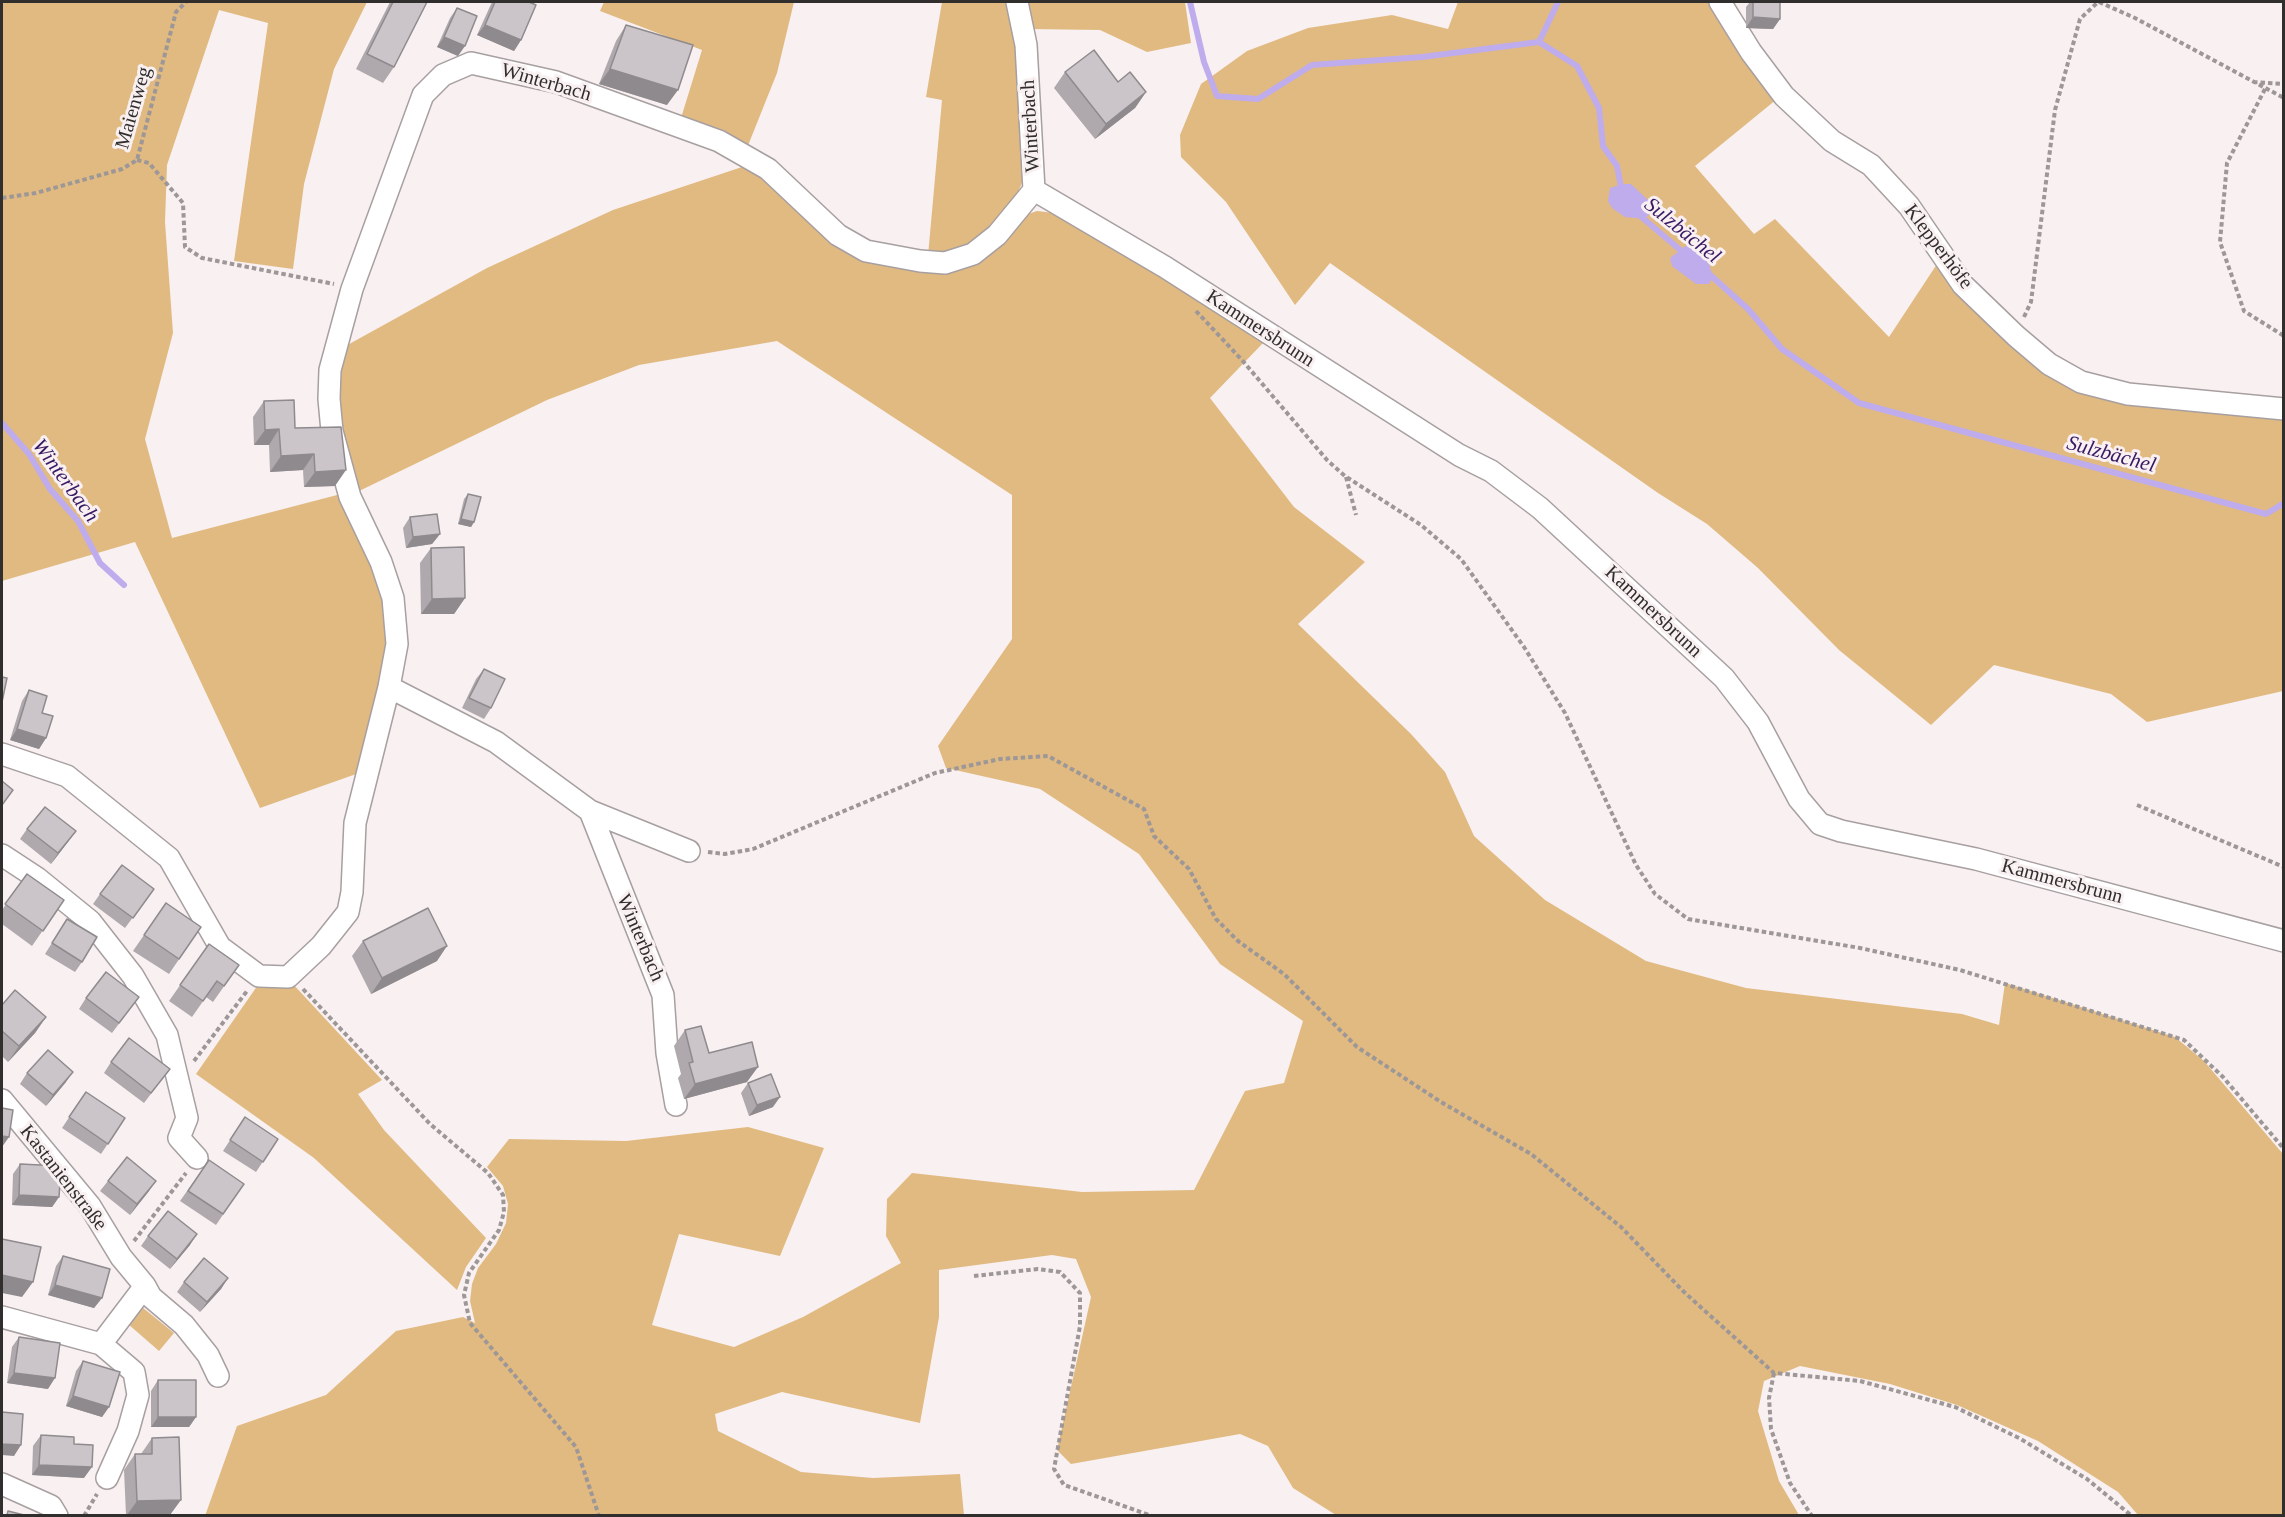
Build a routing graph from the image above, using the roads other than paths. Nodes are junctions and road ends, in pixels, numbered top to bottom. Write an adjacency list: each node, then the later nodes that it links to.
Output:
1 (1017, 2): 3 (street, Winterbach)
2 (1720, 2): 4 (street, Klepperhöfe)
3 (1035, 190): 5 (street, Winterbach); 10 (street, Kammersbrunn)
4 (2283, 409)
5 (390, 687): 6 (street, Winterbach); 7 (street)
6 (2, 754)
7 (590, 810): 8 (street); 12 (street, Winterbach)
8 (689, 851)
9 (2, 855): 13 (street)
10 (2283, 941)
11 (2, 1100): 14 (street, Kastanienstraße)
12 (676, 1105)
13 (197, 1158)
14 (145, 1286): 16 (street); 17 (street, Kastanienstraße)
15 (2, 1317): 16 (street)
16 (101, 1344): 18 (street)
17 (218, 1376)
18 (107, 1478)
19 (2, 1484): 20 (street)
20 (57, 1515)

